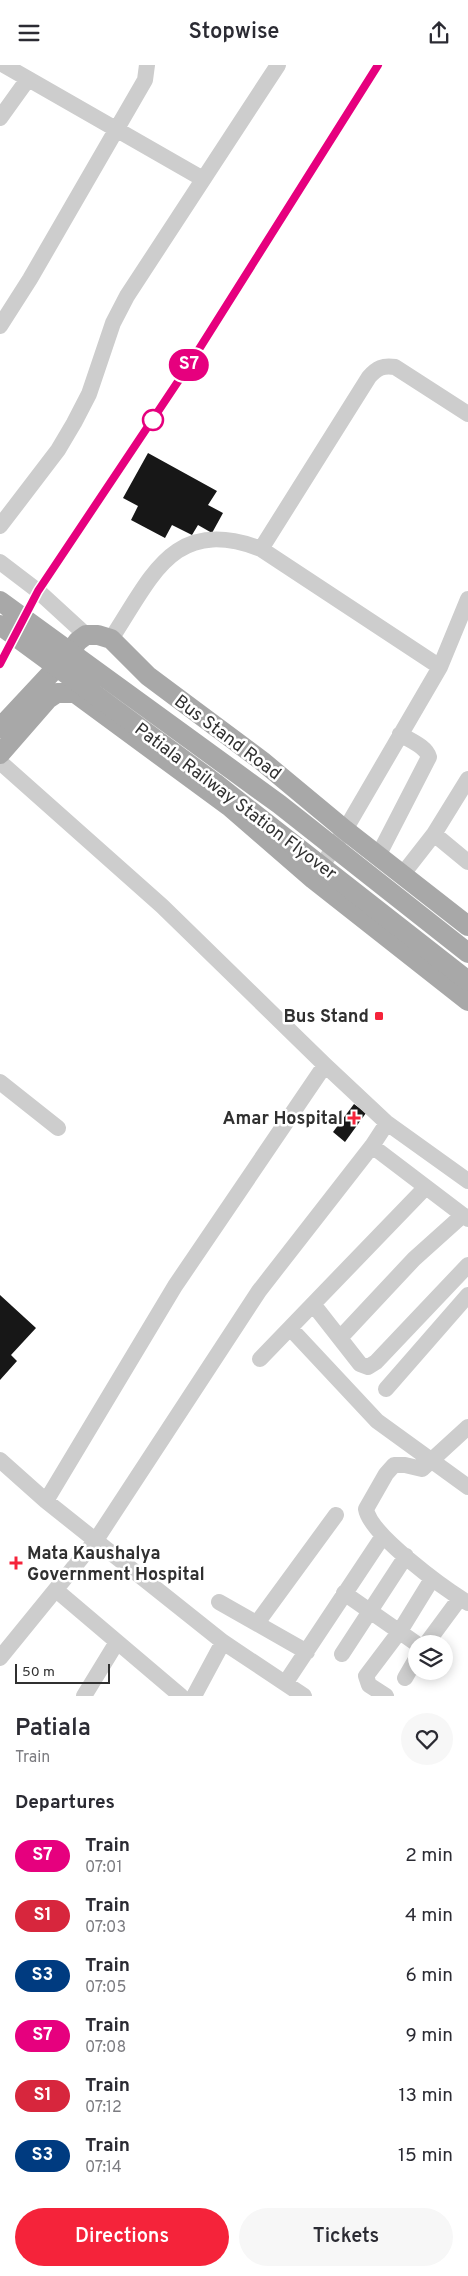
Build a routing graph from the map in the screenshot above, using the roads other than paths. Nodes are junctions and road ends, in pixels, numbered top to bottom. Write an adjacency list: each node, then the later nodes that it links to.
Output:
1 (4, 65): 4 (street)
2 (148, 65): 6 (street)
3 (278, 65): 7 (street)
4 (28, 79): 5 (street); 6 (street)
5 (0, 118)
6 (116, 129): 7 (street); 8 (street)
7 (203, 179): 10 (street)
8 (0, 326)
9 (468, 413): 11 (street)
10 (0, 526)
11 (261, 549): 17 (street); 18 (street)
12 (0, 562): 16 (street)
13 (468, 599): 18 (street)
14 (0, 601): 31 (main road, Patiala Railway Station Flyover, bridge)
15 (0, 625): 32 (main road, Patiala Railway Station Flyover, bridge)
16 (86, 635): 17 (main road); 19 (main road)
17 (111, 639): 24 (main road, Bus Stand Road)
18 (440, 667): 20 (street)
19 (0, 729)
20 (400, 734): 24 (street); 26 (street)
21 (0, 754): 29 (main road)
22 (0, 762): 34 (street)
23 (468, 779): 25 (street)
24 (345, 830): 26 (main road, Bus Stand Road); 29 (street)
25 (434, 834): 27 (street); 28 (street)
26 (378, 856): 28 (main road, Bus Stand Road)
27 (468, 862)
28 (402, 875): 30 (main road, Bus Stand Road)
29 (313, 879): 33 (main road)
30 (468, 926)
31 (468, 953)
32 (468, 981)
33 (468, 1001)
34 (325, 1065): 36 (street); 53 (street)
35 (0, 1082): 37 (street)
36 (387, 1123): 38 (street); 39 (street)
37 (58, 1128)
38 (372, 1146): 40 (street); 56 (street)
39 (468, 1181)
40 (426, 1187): 41 (street); 44 (street)
41 (466, 1217): 46 (street)
42 (468, 1265): 46 (street)
43 (468, 1295): 48 (street)
44 (313, 1304): 45 (street); 46 (street)
45 (290, 1328): 47 (street); 51 (street)
46 (340, 1339)
47 (260, 1359)
48 (386, 1389)
49 (468, 1427): 51 (street)
50 (0, 1459): 53 (street)
51 (433, 1460): 52 (street); 55 (street)
52 (468, 1487)
53 (46, 1501): 56 (street)
54 (336, 1515): 64 (street)
55 (383, 1536): 57 (street); 60 (street)
56 (96, 1540): 59 (street); 69 (street)
57 (406, 1556): 58 (street); 63 (street)
58 (432, 1579): 61 (street); 65 (street)
59 (56, 1590): 68 (street); 72 (street)
60 (344, 1593): 63 (street); 70 (street)
61 (464, 1601): 66 (street)
62 (219, 1602): 64 (street)
63 (370, 1611): 65 (street); 71 (street)
64 (257, 1623): 70 (street)
65 (400, 1631): 67 (street); 80 (street)
66 (434, 1635)
67 (408, 1638)
68 (117, 1642): 76 (street); 77 (street)
69 (223, 1642): 75 (street); 78 (street)
70 (306, 1652): 75 (street)
71 (342, 1654)
72 (0, 1658)
73 (408, 1673): 74 (street)
74 (405, 1678)
75 (286, 1682): 79 (street)
76 (84, 1696)
77 (181, 1696)
78 (194, 1696)
79 (304, 1696)
80 (386, 1696)

